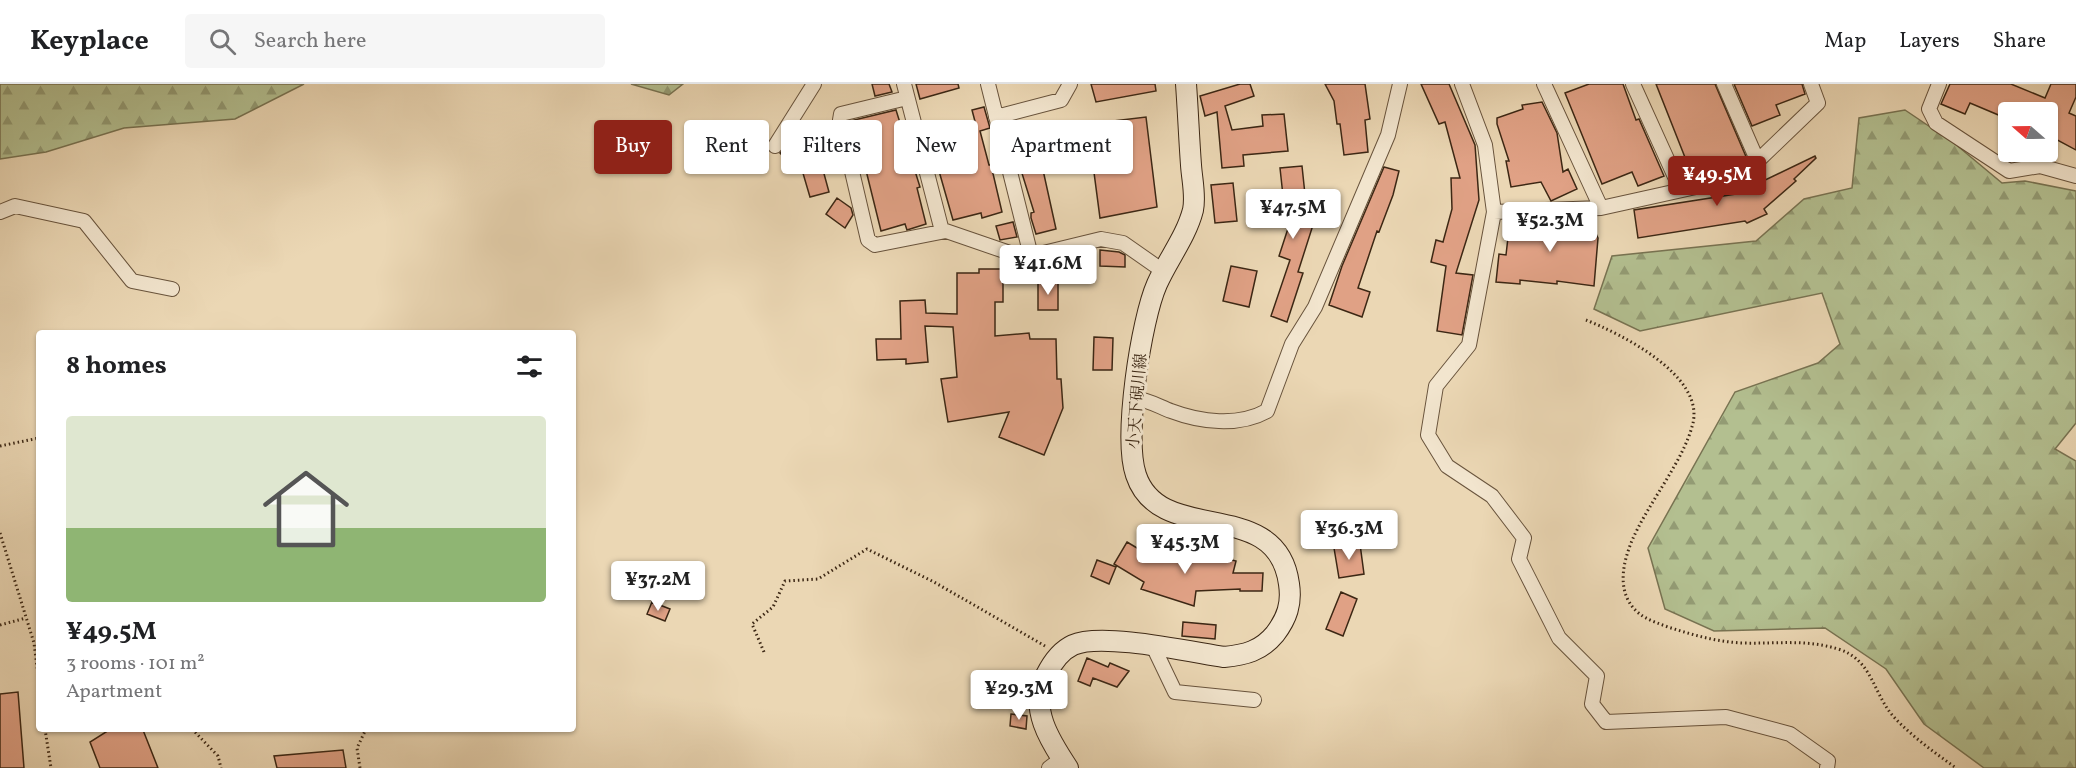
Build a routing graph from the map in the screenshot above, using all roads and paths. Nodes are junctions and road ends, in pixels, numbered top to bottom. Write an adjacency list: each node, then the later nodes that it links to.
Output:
1 (814, 84): 14 (street)
2 (988, 84): 13 (street)
3 (1070, 84): 13 (street)
4 (1186, 84): 23 (main road, 小天下硯川線)
5 (1400, 84): 26 (street)
6 (1462, 84): 20 (street)
7 (1544, 84): 18 (street)
8 (1633, 84): 17 (street)
9 (1724, 84): 15 (street)
10 (1811, 84): 15 (street)
11 (1939, 84): 16 (street)
12 (906, 91): 21 (street); 21 (street)
13 (996, 117): 22 (street)
14 (775, 146)
15 (1758, 162): 17 (street)
16 (2076, 176)
17 (1682, 190): 18 (street)
18 (1601, 208): 20 (street)
19 (0, 212): 24 (street)
20 (1494, 212): 44 (street)
21 (942, 231): 22 (street)
22 (1031, 256): 23 (street)
23 (1163, 271): 26 (main road, 小天下硯川線)
24 (172, 289)
25 (1586, 320): 45 (path)
26 (1135, 399): 32 (main road, 小天下硯川線)
27 (36, 439): 28 (path)
28 (0, 446)
29 (0, 533): 30 (path)
30 (26, 618): 31 (path); 35 (path)
31 (0, 625)
32 (1153, 646): 34 (main road, 小天下硯川線); 36 (street)
33 (764, 652): 34 (path)
34 (1059, 655): 40 (main road)
35 (36, 659)
36 (1254, 700)
37 (45, 732): 41 (path)
38 (195, 732): 42 (path)
39 (365, 732): 43 (path)
40 (1060, 765)
41 (51, 768)
42 (221, 768)
43 (360, 768)
44 (1827, 768)
45 (1956, 768)

